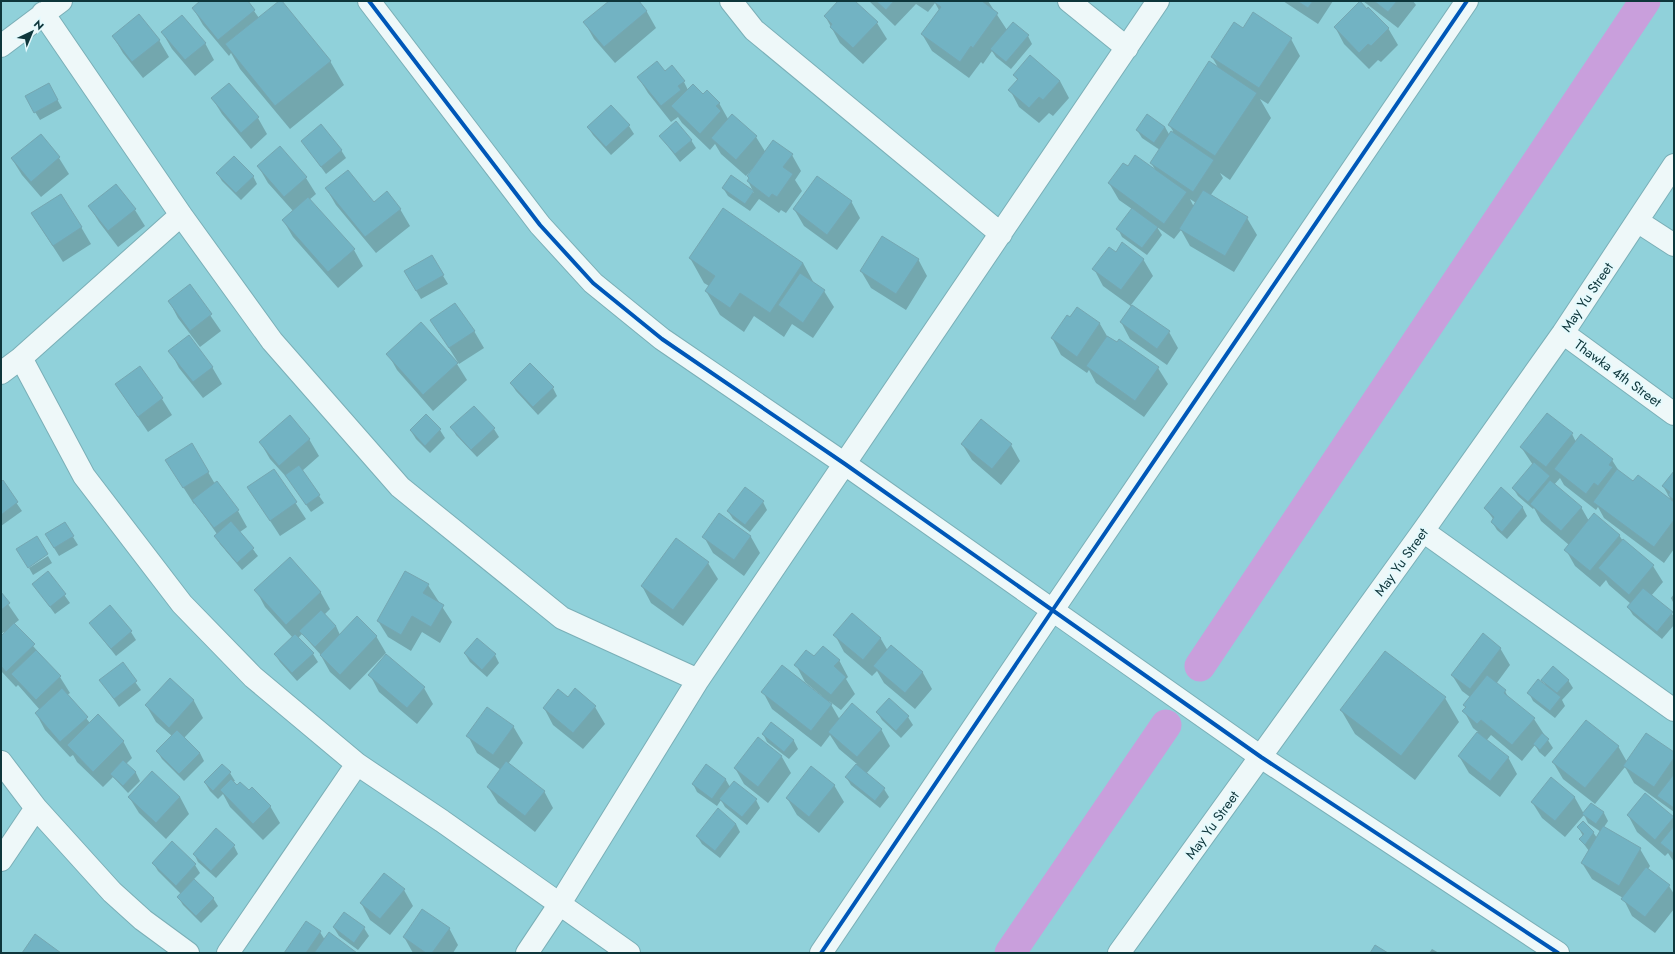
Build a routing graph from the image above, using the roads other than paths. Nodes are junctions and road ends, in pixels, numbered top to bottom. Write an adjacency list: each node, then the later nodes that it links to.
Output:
1 (61, 1): 7 (street)
2 (369, 1): 19 (street)
3 (731, 1): 13 (street)
4 (1069, 1): 9 (street)
5 (1158, 1): 9 (street)
6 (1467, 1): 21 (street)
7 (43, 13): 8 (street); 11 (street)
8 (1, 46)
9 (1127, 48): 13 (street)
10 (1674, 165): 12 (street, May Yu Street)
11 (181, 215): 16 (street); 22 (street)
12 (1637, 221): 14 (street); 15 (street, May Yu Street)
13 (1001, 234): 19 (street)
14 (1674, 245)
15 (1563, 333): 18 (street, Thawka 4th Street); 20 (street, May Yu Street)
16 (21, 358): 17 (street); 26 (street)
17 (1, 373)
18 (1674, 414)
19 (845, 464): 21 (street); 22 (street)
20 (1423, 532): 23 (street); 24 (street, May Yu Street)
21 (1052, 611): 24 (street); 34 (street)
22 (698, 680): 29 (street)
23 (1674, 710)
24 (1261, 757): 35 (street, May Yu Street); 36 (street)
25 (1, 762): 27 (street)
26 (357, 764): 29 (street); 31 (street)
27 (36, 808): 28 (street); 30 (street)
28 (1, 860)
29 (559, 904): 32 (street); 33 (street)
30 (188, 953)
31 (228, 953)
32 (527, 953)
33 (629, 953)
34 (822, 953)
35 (1119, 953)
36 (1558, 953)

